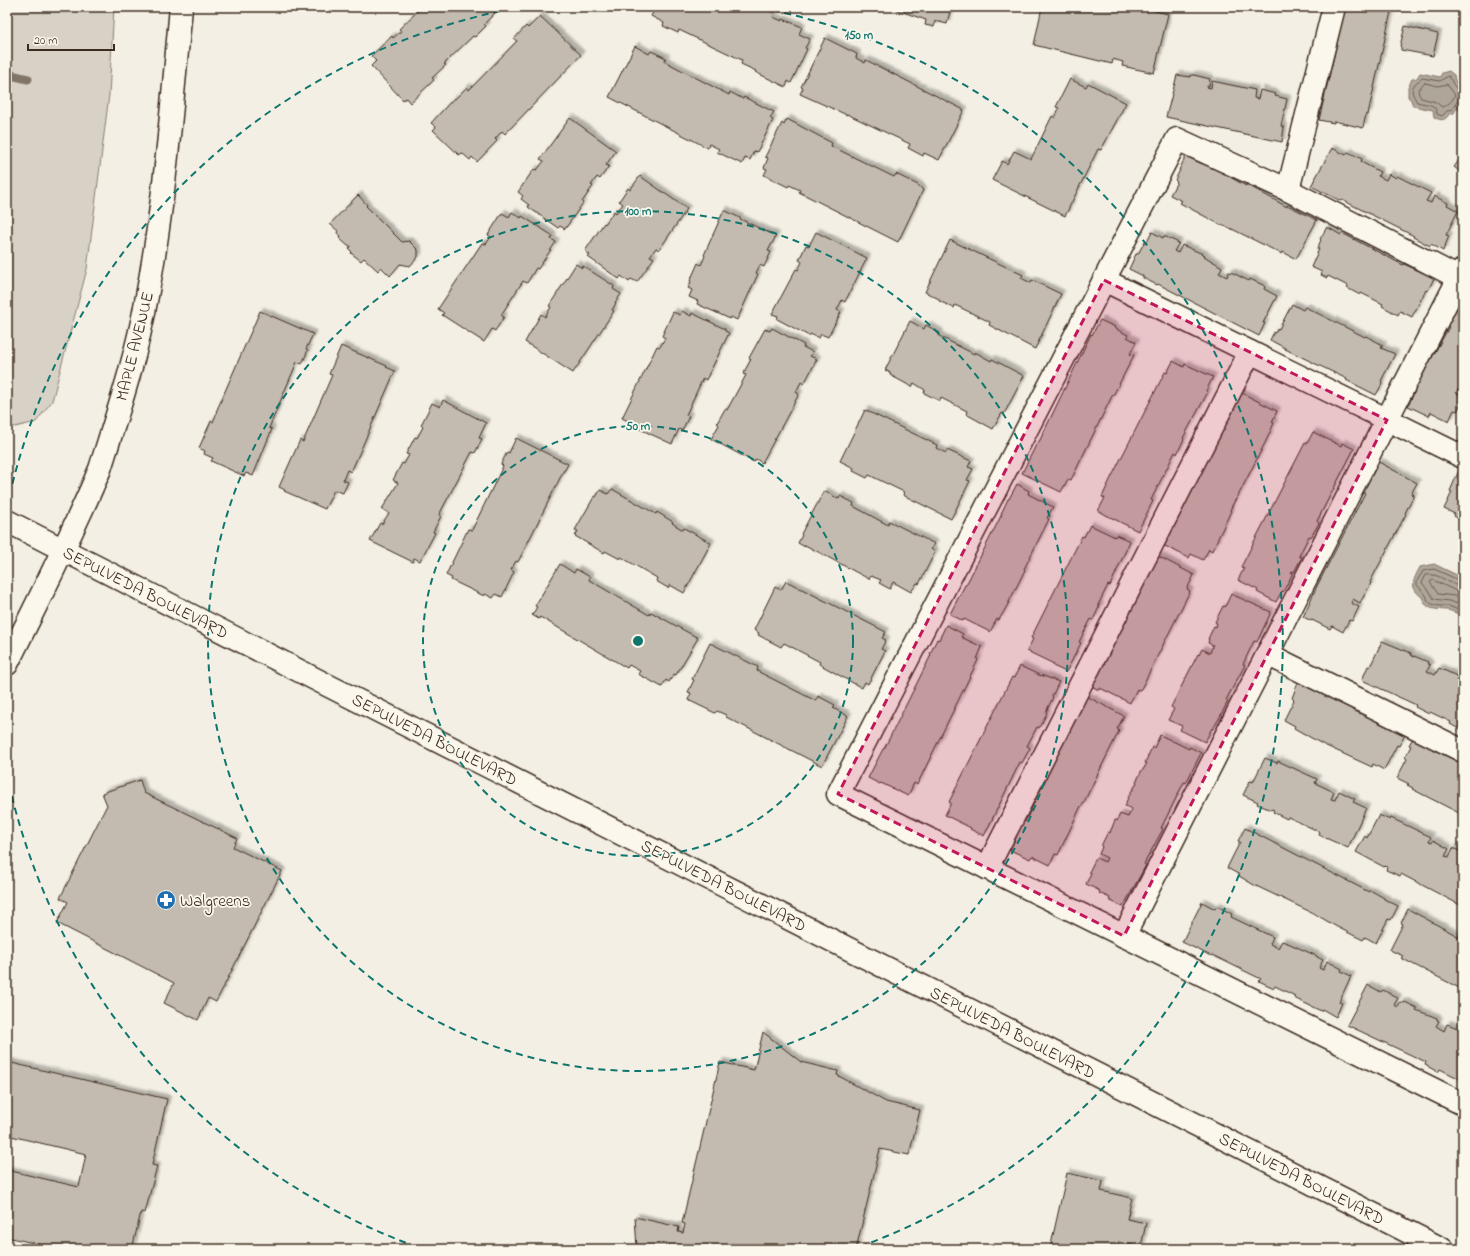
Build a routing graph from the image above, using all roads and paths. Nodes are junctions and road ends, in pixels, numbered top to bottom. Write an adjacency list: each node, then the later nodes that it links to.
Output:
1 (181, 7): 10 (street, MAPLE AVENUE)
2 (1334, 7): 3 (street)
3 (1288, 190): 4 (street); 5 (street)
4 (1461, 274): 7 (street)
5 (1104, 280): 6 (street); 14 (street)
6 (1250, 352): 7 (street); 14 (street)
7 (1387, 420): 8 (street); 11 (street)
8 (1463, 457)
9 (7, 521): 10 (street, SEPULVEDA BOULEVARD)
10 (64, 549): 12 (street, MAPLE AVENUE); 17 (street, SEPULVEDA BOULEVARD)
11 (1267, 654): 13 (street); 15 (street)
12 (7, 664)
13 (1463, 750)
14 (987, 868): 15 (street)
15 (1124, 936): 16 (street)
16 (1463, 1104)
17 (1442, 1249)

